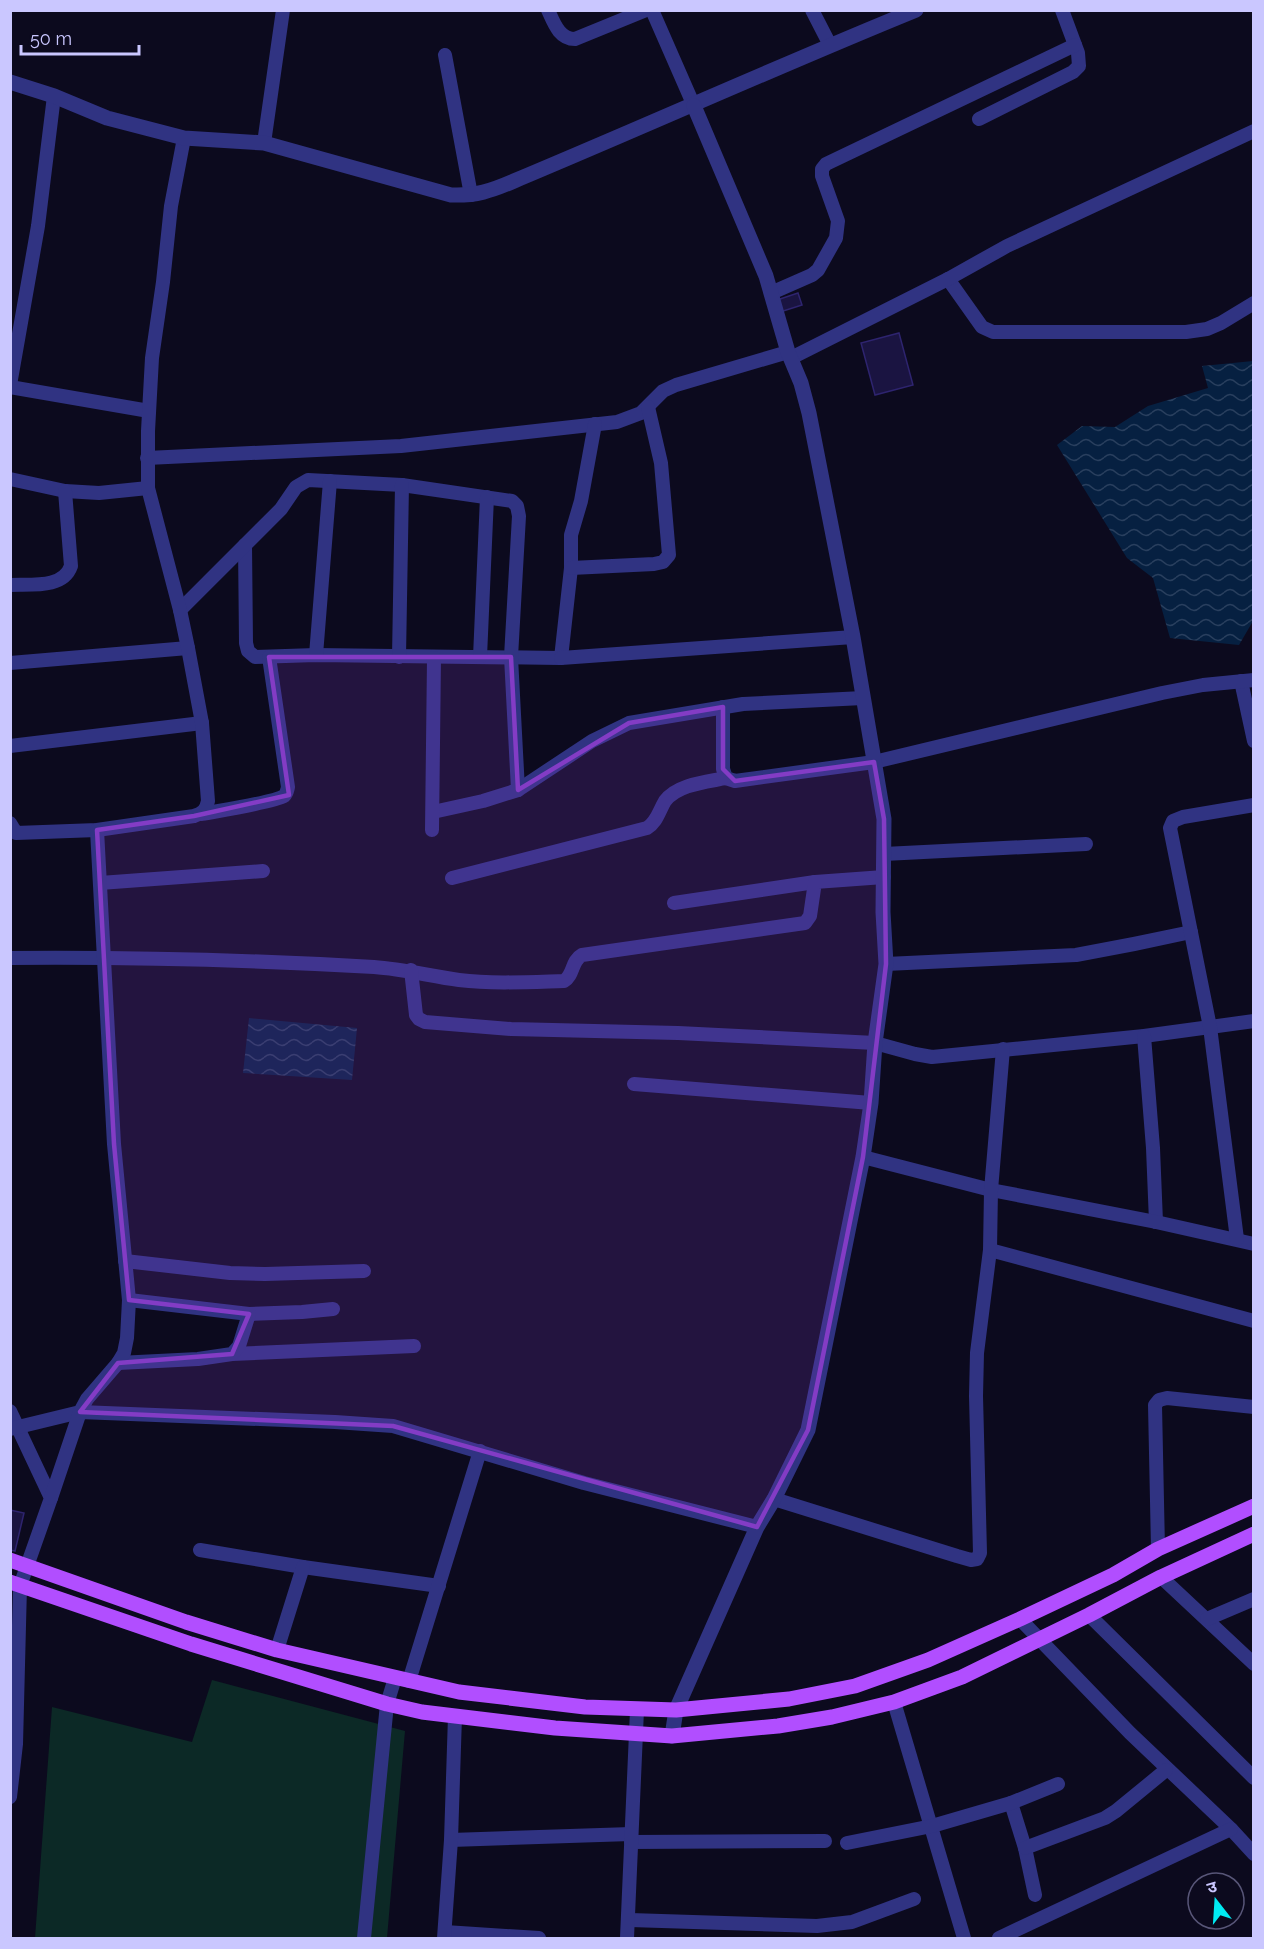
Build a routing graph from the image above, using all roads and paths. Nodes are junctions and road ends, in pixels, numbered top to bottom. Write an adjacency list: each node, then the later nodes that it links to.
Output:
1 (283, 10): 17 (street)
2 (548, 10): 3 (street)
3 (646, 10)
4 (652, 10): 13 (street)
5 (812, 10): 8 (street)
6 (916, 10): 8 (street)
7 (1062, 10): 9 (street)
8 (830, 45): 13 (street)
9 (1075, 45): 14 (street); 20 (street)
10 (445, 55): 18 (street)
11 (10, 82): 12 (street)
12 (54, 96): 16 (street); 22 (street)
13 (694, 106): 18 (street); 20 (street)
14 (979, 119)
15 (1254, 131): 19 (street)
16 (184, 138): 17 (street); 26 (street)
17 (264, 143): 18 (street)
18 (471, 195)
19 (948, 279): 21 (street); 23 (street)
20 (771, 293): 23 (street)
21 (1254, 303)
22 (16, 329): 24 (street)
23 (790, 355): 25 (street); 39 (street)
24 (10, 386): 26 (street)
25 (648, 406): 27 (street); 36 (street)
26 (148, 411): 28 (street)
27 (595, 424): 28 (street); 36 (street)
28 (147, 459): 32 (street)
29 (10, 479): 33 (street)
30 (330, 481): 31 (street); 35 (street); 41 (street)
31 (402, 485): 34 (street); 43 (street)
32 (148, 488): 33 (street); 38 (street)
33 (65, 491): 37 (street)
34 (487, 497): 45 (street); 46 (street)
35 (245, 545): 38 (street); 42 (street)
36 (571, 568): 47 (street)
37 (10, 585)
38 (180, 610): 40 (street)
39 (853, 637): 47 (street); 50 (street)
40 (188, 648): 48 (street); 52 (street)
41 (316, 655): 42 (street); 43 (street)
42 (269, 657): 60 (street)
43 (399, 657): 44 (street)
44 (434, 657): 45 (street); 59 (street)
45 (480, 657): 46 (street)
46 (511, 657): 47 (street); 57 (street)
47 (561, 658)
48 (10, 663)
49 (1247, 681): 53 (street); 55 (street)
50 (862, 698): 51 (street); 55 (street)
51 (723, 707): 56 (street); 57 (street)
52 (202, 723): 54 (street); 60 (street)
53 (1254, 741)
54 (10, 746)
55 (874, 762): 56 (street); 65 (street)
56 (726, 778): 68 (street)
57 (518, 790): 59 (street)
58 (1254, 805): 72 (street)
59 (433, 812): 63 (street)
60 (202, 813): 62 (street)
61 (10, 823): 62 (street)
62 (97, 830): 70 (street)
63 (432, 830)
64 (1086, 844): 65 (street)
65 (884, 854): 67 (street)
66 (263, 871): 70 (street)
67 (884, 877): 69 (street); 75 (street)
68 (452, 878)
69 (816, 882): 71 (street); 76 (street)
70 (100, 883): 74 (street)
71 (674, 903)
72 (1191, 932): 75 (street); 78 (street)
73 (10, 957): 74 (street)
74 (103, 957): 76 (street); 90 (street)
75 (886, 964): 80 (street)
76 (411, 970): 80 (street)
77 (1254, 1021): 78 (street)
78 (1210, 1027): 79 (street); 87 (street)
79 (1144, 1036): 81 (street); 86 (street)
80 (875, 1043): 81 (street); 83 (street)
81 (1004, 1049): 85 (street)
82 (634, 1084): 83 (street)
83 (871, 1103): 84 (street)
84 (863, 1157): 85 (street); 105 (street)
85 (991, 1190): 86 (street); 89 (street)
86 (1156, 1222): 87 (street)
87 (1237, 1239): 88 (street)
88 (1254, 1244)
89 (990, 1250): 95 (street); 105 (street)
90 (125, 1261): 91 (street); 92 (street)
91 (364, 1271)
92 (129, 1300): 94 (street); 98 (street)
93 (333, 1309): 94 (street)
94 (249, 1314): 97 (street)
95 (1254, 1321)
96 (414, 1346): 97 (street)
97 (232, 1354): 98 (street)
98 (118, 1363): 101 (street)
99 (1254, 1407): 109 (street)
100 (10, 1411): 102 (street)
101 (80, 1412): 102 (street); 103 (street); 104 (street)
102 (15, 1429): 104 (street)
103 (480, 1451): 107 (street); 116 (street)
104 (51, 1498): 112 (street)
105 (774, 1499): 107 (street)
106 (1254, 1506): 109 (main road)
107 (757, 1527): 129 (street)
108 (1254, 1534): 114 (main road)
109 (1158, 1549): 119 (main road)
110 (200, 1550): 113 (street)
111 (10, 1560): 112 (main road)
112 (26, 1565): 115 (street); 122 (main road)
113 (303, 1567): 116 (street); 122 (street)
114 (1161, 1576): 118 (main road); 120 (street)
115 (15, 1584): 125 (street); 127 (main road)
116 (439, 1586): 124 (street)
117 (1254, 1599): 120 (street)
118 (1089, 1615): 121 (main road); 134 (street)
119 (1020, 1619): 121 (street); 129 (main road)
120 (1207, 1619): 123 (street)
121 (1039, 1639): 126 (main road); 133 (street)
122 (277, 1650): 124 (main road)
123 (1254, 1664)
124 (402, 1679): 127 (street); 128 (main road)
125 (13, 1701): 136 (street)
126 (894, 1702): 132 (main road); 138 (street)
127 (387, 1704): 130 (main road); 151 (street)
128 (637, 1710): 129 (main road); 131 (street)
129 (676, 1710): 132 (street)
130 (455, 1716): 131 (main road); 141 (street)
131 (635, 1734): 132 (main road); 140 (street)
132 (672, 1736)
133 (1166, 1770): 139 (street); 144 (street)
134 (1254, 1778)
135 (1058, 1784): 137 (street)
136 (11, 1795)
137 (1011, 1803): 138 (street); 144 (street)
138 (932, 1826): 143 (street); 154 (street)
139 (1231, 1829): 145 (street); 149 (street)
140 (631, 1838): 141 (street); 142 (street); 148 (street)
141 (450, 1840): 150 (street)
142 (825, 1841)
143 (848, 1843)
144 (1025, 1848): 146 (street)
145 (1254, 1854)
146 (1035, 1895)
147 (915, 1899): 148 (street)
148 (630, 1920): 153 (street)
149 (1023, 1934): 155 (street)
150 (444, 1935): 152 (street)
151 (364, 1938)
152 (539, 1938)
153 (627, 1938)
154 (964, 1938)
155 (999, 1938)

